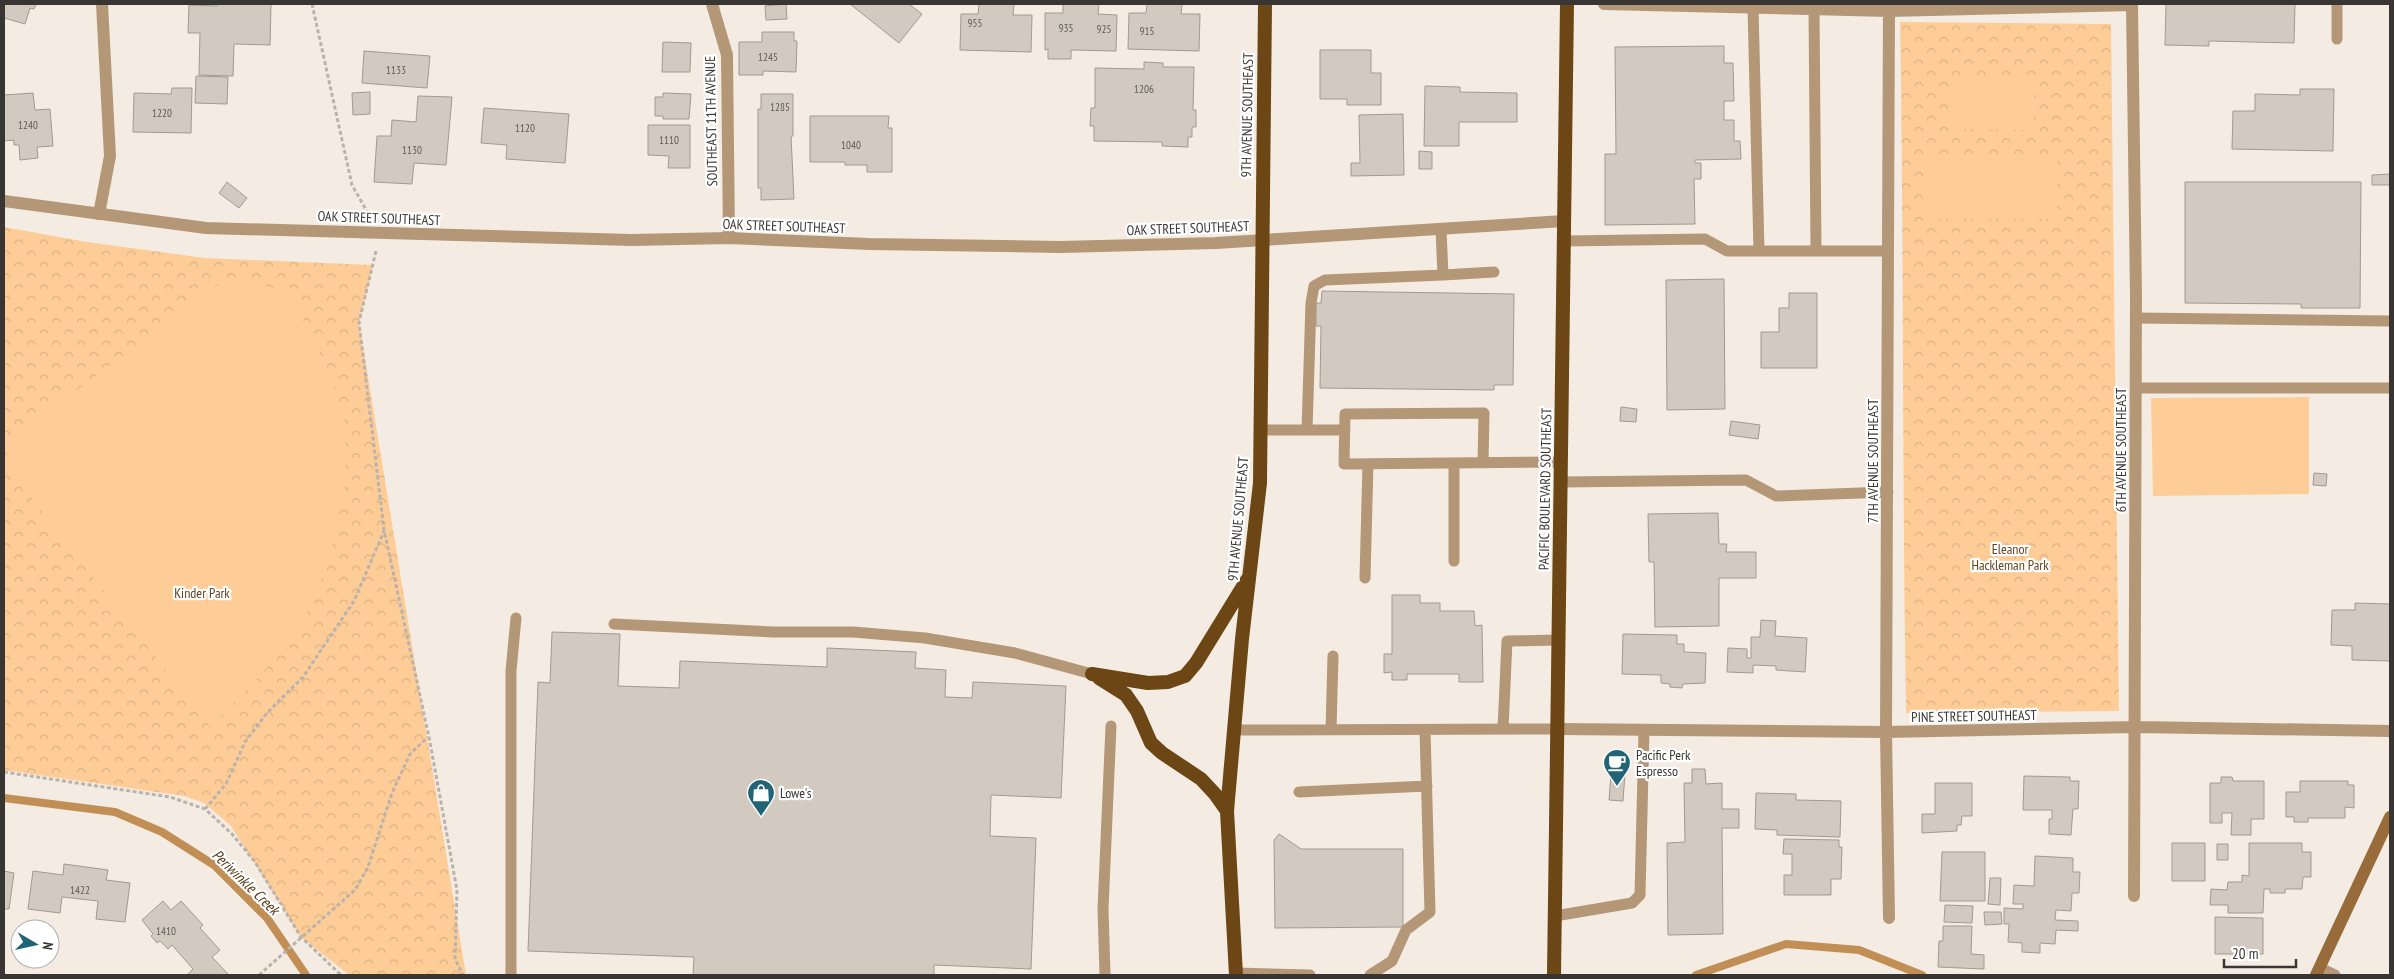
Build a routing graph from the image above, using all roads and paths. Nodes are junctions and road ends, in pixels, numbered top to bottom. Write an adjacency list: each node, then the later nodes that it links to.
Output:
1 (102, 4): 15 (street)
2 (312, 4): 18 (path)
3 (712, 4): 19 (street, SOUTHEAST 11TH AVENUE)
4 (1265, 4): 20 (highway, 9TH AVENUE SOUTHEAST)
5 (1567, 4): 16 (highway, PACIFIC BOULEVARD SOUTHEAST)
6 (1604, 4): 9 (street)
7 (2132, 4): 10 (street); 27 (street, 6TH AVENUE SOUTHEAST)
8 (2337, 4): 13 (lane)
9 (1710, 5): 11 (street)
10 (1889, 7): 12 (street); 24 (street, 7TH AVENUE SOUTHEAST)
11 (1753, 8): 12 (street); 22 (lane)
12 (1814, 9): 23 (lane)
13 (2337, 39)
14 (4, 201): 15 (street, OAK STREET SOUTHEAST)
15 (99, 214): 18 (street, OAK STREET SOUTHEAST)
16 (1564, 221): 17 (street, OAK STREET SOUTHEAST); 21 (highway, PACIFIC BOULEVARD SOUTHEAST)
17 (1441, 229): 20 (street, OAK STREET SOUTHEAST); 26 (lane)
18 (379, 233): 19 (street, OAK STREET SOUTHEAST); 40 (path)
19 (729, 238): 20 (street, OAK STREET SOUTHEAST)
20 (1262, 241): 31 (highway, 9TH AVENUE SOUTHEAST)
21 (1564, 241): 22 (lane); 34 (highway, PACIFIC BOULEVARD SOUTHEAST)
22 (1759, 251): 23 (lane)
23 (1816, 251): 24 (lane)
24 (1888, 251): 39 (street, 7TH AVENUE SOUTHEAST)
25 (1494, 272): 26 (lane)
26 (1443, 275): 32 (lane)
27 (2136, 318): 28 (lane); 29 (street, 6TH AVENUE SOUTHEAST)
28 (2390, 321)
29 (2136, 388): 30 (lane); 50 (street, 6TH AVENUE SOUTHEAST)
30 (2390, 388)
31 (1260, 430): 32 (lane); 42 (highway, 9TH AVENUE SOUTHEAST)
32 (1307, 430): 33 (lane)
33 (1345, 430): 36 (lane); 37 (lane)
34 (1561, 462): 36 (lane); 38 (highway, PACIFIC BOULEVARD SOUTHEAST)
35 (1454, 463): 36 (lane); 37 (lane); 41 (lane)
36 (1483, 463)
37 (1368, 464): 43 (lane)
38 (1561, 482): 39 (lane); 46 (highway, PACIFIC BOULEVARD SOUTHEAST)
39 (1888, 492): 58 (street, 7TH AVENUE SOUTHEAST)
40 (384, 530): 59 (path); 63 (path)
41 (1454, 561)
42 (1250, 575): 48 (highway); 53 (highway, 9TH AVENUE SOUTHEAST)
43 (1365, 578)
44 (516, 618): 75 (lane)
45 (614, 624): 48 (lane)
46 (1559, 640): 51 (lane); 52 (highway, PACIFIC BOULEVARD SOUTHEAST)
47 (1333, 656): 54 (lane)
48 (1092, 674): 64 (highway)
49 (1111, 726): 76 (lane)
50 (2136, 727): 57 (street, PINE STREET SOUTHEAST); 58 (street, PINE STREET SOUTHEAST); 66 (street, 6TH AVENUE SOUTHEAST)
51 (1503, 729): 52 (lane); 55 (lane)
52 (1558, 729): 56 (street, PINE STREET SOUTHEAST); 67 (highway, PACIFIC BOULEVARD SOUTHEAST)
53 (1234, 730): 54 (lane); 64 (highway, 9TH AVENUE SOUTHEAST)
54 (1331, 730): 55 (lane)
55 (1425, 730): 61 (lane)
56 (1644, 730): 58 (street, PINE STREET SOUTHEAST); 67 (lane)
57 (2390, 731)
58 (1886, 732): 68 (street, 7TH AVENUE SOUTHEAST)
59 (429, 737): 69 (path); 74 (path)
60 (4, 772): 63 (path)
61 (1427, 786): 62 (lane); 78 (lane)
62 (1299, 792)
63 (205, 809): 69 (path)
64 (1227, 811): 71 (highway, 9TH AVENUE SOUTHEAST)
65 (2390, 817): 70 (main road)
66 (2134, 896)
67 (1555, 916): 79 (highway, PACIFIC BOULEVARD SOUTHEAST)
68 (1889, 918)
69 (301, 937): 72 (path); 73 (path)
70 (2318, 971): 80 (lane)
71 (1236, 974): 77 (lane)
72 (259, 975)
73 (342, 975)
74 (464, 975)
75 (511, 975)
76 (1105, 975)
77 (1310, 975)
78 (1370, 975)
79 (1554, 975)
80 (2335, 975)

